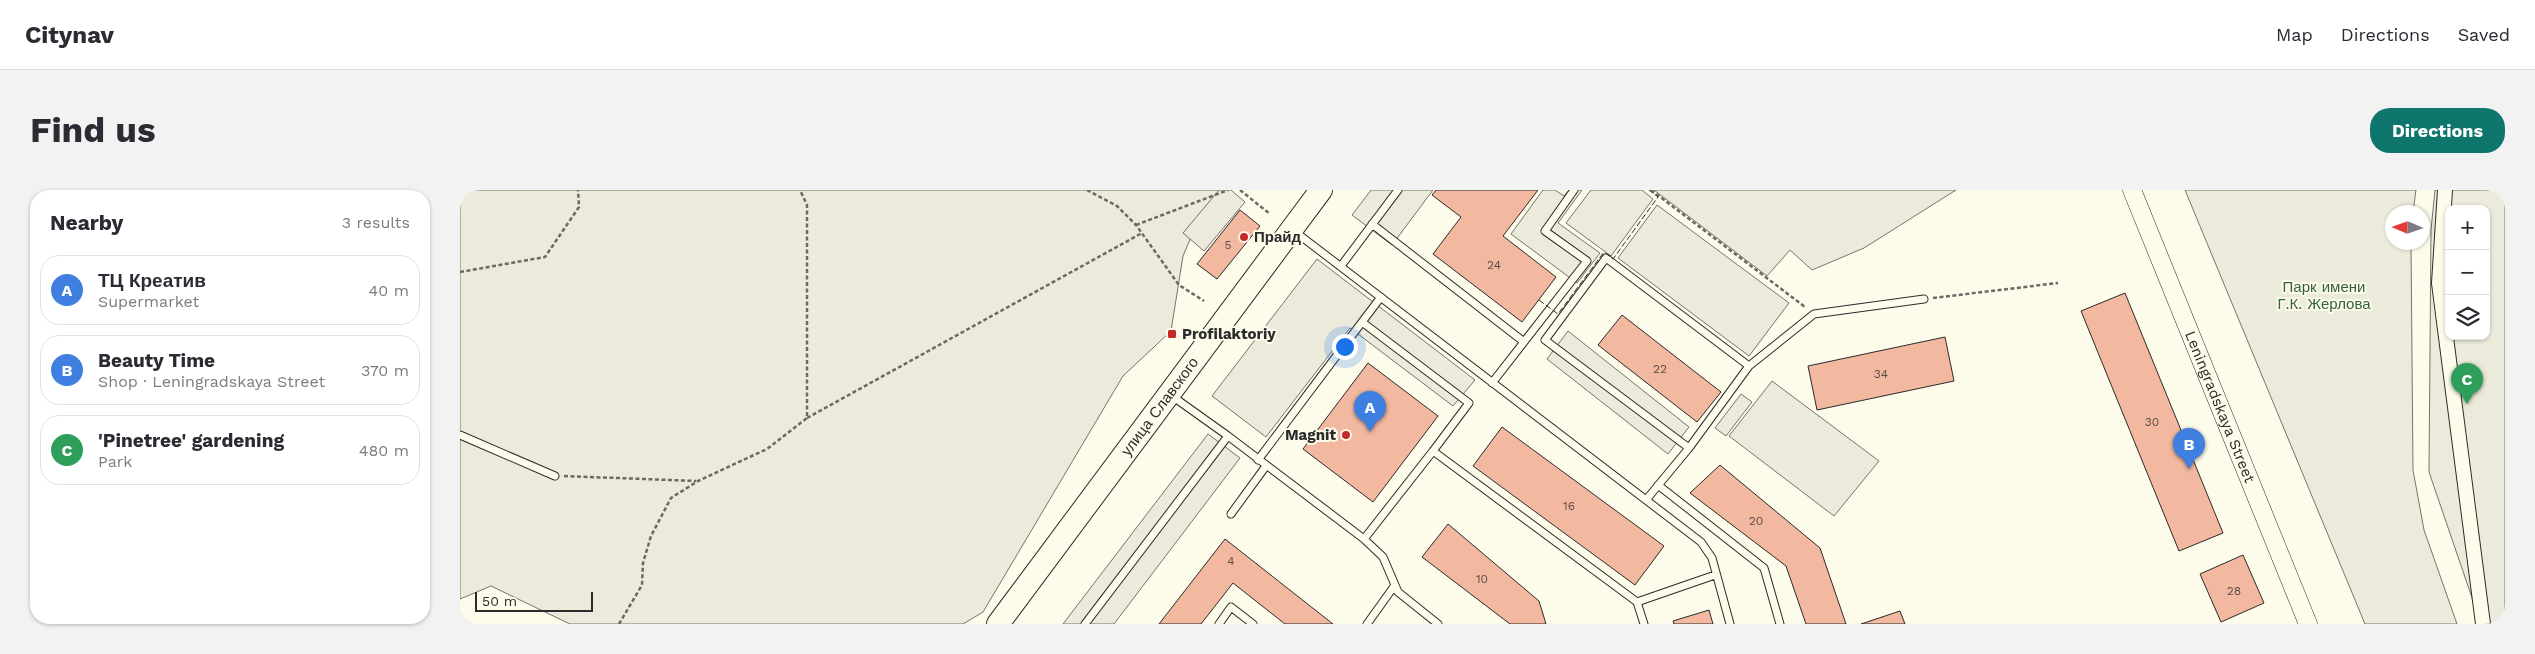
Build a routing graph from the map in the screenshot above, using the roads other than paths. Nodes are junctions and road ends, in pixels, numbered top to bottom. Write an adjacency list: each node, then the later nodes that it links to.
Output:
1 (1321, 190): 7 (main road, улица Славского)
2 (1398, 190): 6 (lane)
3 (1574, 190): 12 (lane)
4 (2132, 190): 39 (street, Leningradskaya Street)
5 (2445, 190): 40 (street)
6 (1372, 224): 8 (lane); 12 (lane)
7 (1292, 229): 8 (lane); 15 (main road, улица Славского)
8 (1340, 266): 9 (lane)
9 (1381, 297): 11 (lane); 14 (lane)
10 (1924, 299): 13 (lane)
11 (1362, 322): 19 (lane); 20 (lane)
12 (1524, 342): 14 (lane)
13 (1749, 366): 18 (lane); 18 (lane)
14 (1492, 383): 24 (lane)
15 (1169, 394): 17 (lane); 30 (main road, улица Славского)
16 (460, 435): 22 (lane)
17 (1228, 436): 20 (lane); 31 (lane)
18 (1689, 448): 23 (lane)
19 (1433, 451): 26 (lane); 29 (lane)
20 (1258, 460): 21 (lane)
21 (1266, 466): 25 (lane); 26 (lane)
22 (555, 476)
23 (1658, 485): 24 (lane); 38 (lane)
24 (1646, 500): 27 (lane)
25 (1231, 514)
26 (1364, 539): 28 (lane)
27 (1715, 575): 29 (lane); 37 (lane)
28 (1395, 585): 34 (lane); 35 (lane)
29 (1637, 602): 36 (lane)
30 (998, 624)
31 (1085, 624)
32 (1218, 624): 33 (lane)
33 (1253, 624)
34 (1367, 624)
35 (1438, 624)
36 (1644, 624)
37 (1730, 624)
38 (1780, 624)
39 (2308, 624)
40 (2482, 624)

